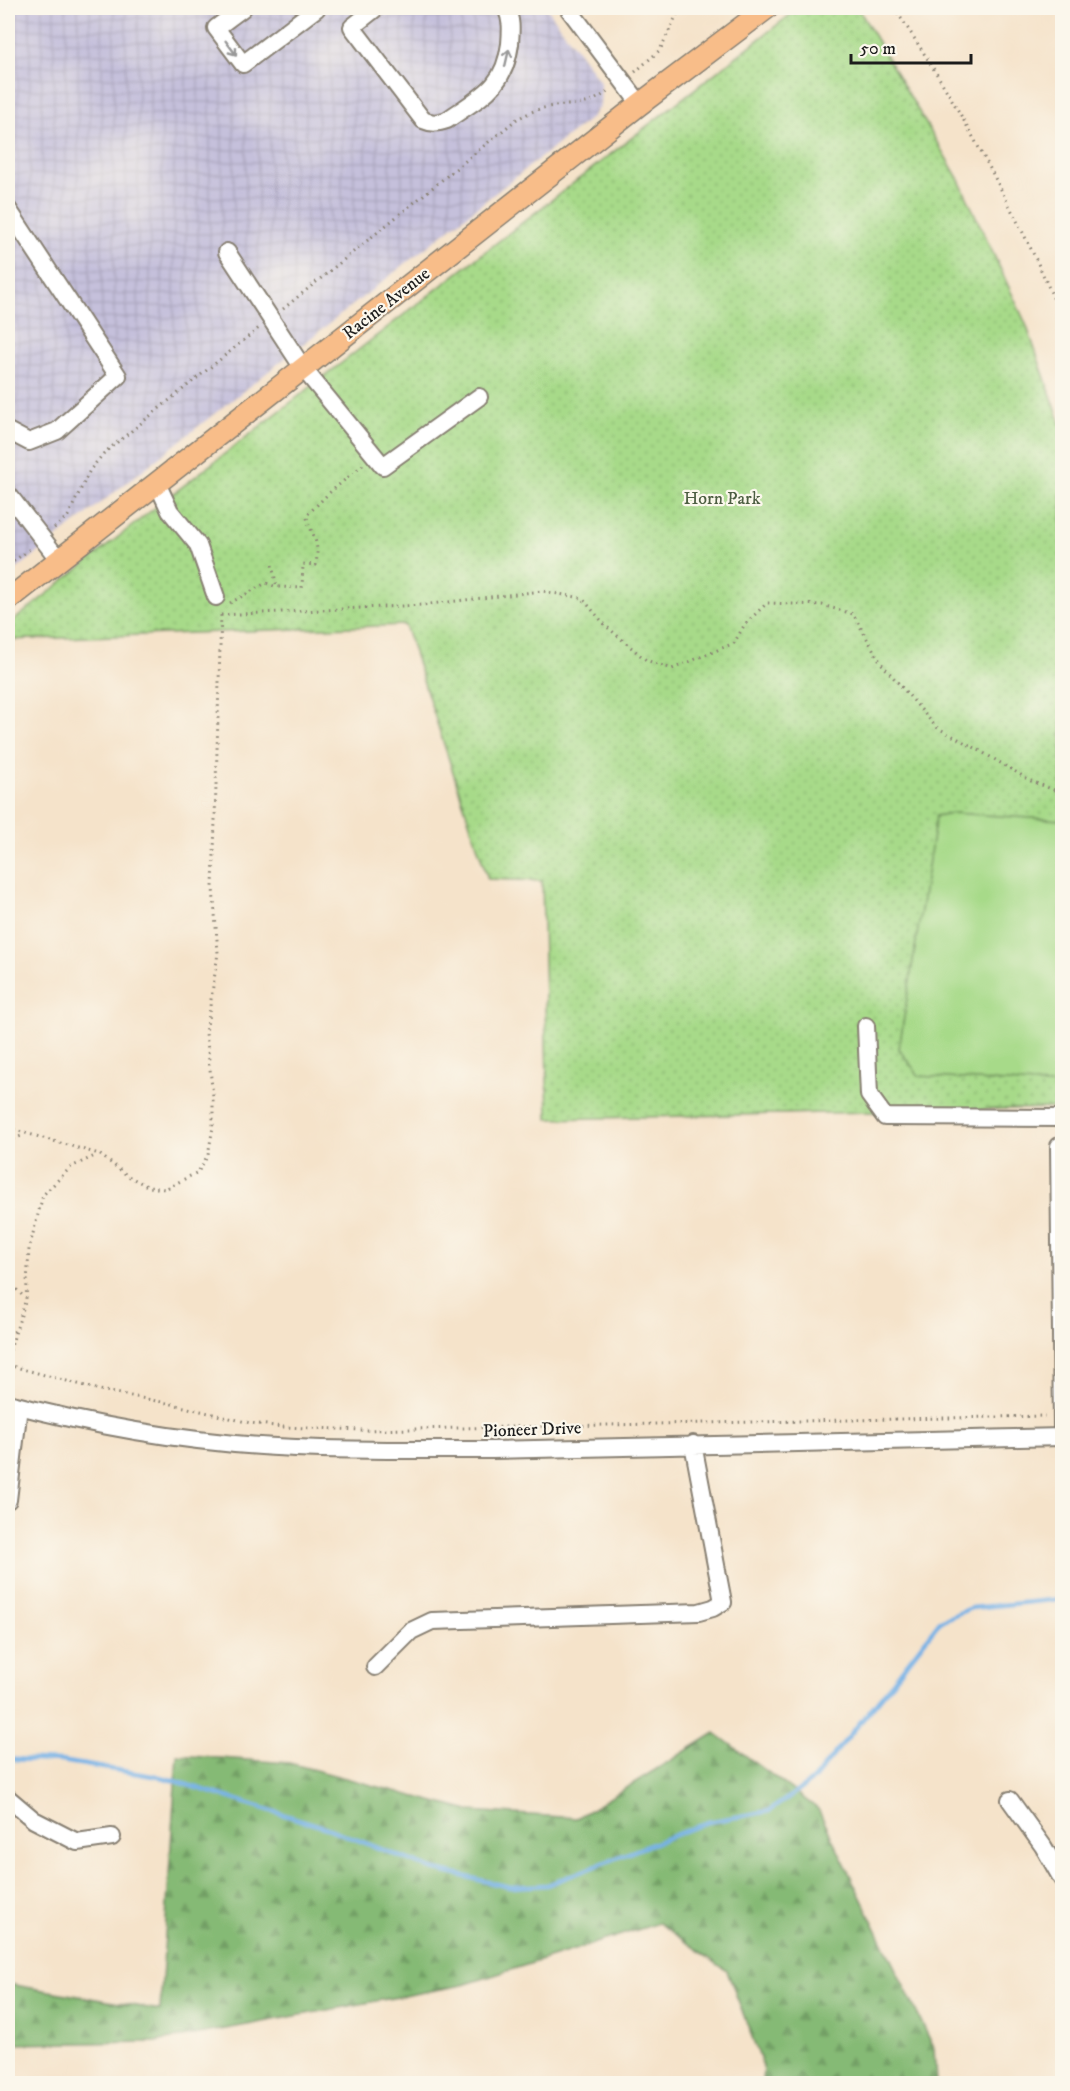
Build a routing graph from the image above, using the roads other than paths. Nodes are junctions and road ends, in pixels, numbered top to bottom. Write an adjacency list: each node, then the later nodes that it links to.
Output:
1 (243, 8): 2 (street, one-way to 2)
2 (317, 8)
3 (376, 8): 4 (street, one-way to 4)
4 (506, 8)
5 (568, 8): 7 (street)
6 (767, 8): 7 (main road, Racine Avenue)
7 (640, 104): 10 (main road, Racine Avenue)
8 (8, 209): 12 (street)
9 (226, 252): 10 (street)
10 (303, 368): 11 (street); 13 (main road, Racine Avenue)
11 (479, 397)
12 (8, 430)
13 (157, 483): 15 (main road, Racine Avenue); 17 (street)
14 (8, 494): 15 (street)
15 (59, 560): 16 (main road, Racine Avenue)
16 (8, 600)
17 (218, 603)
18 (866, 1026): 19 (street)
19 (1062, 1118)
20 (1059, 1146): 22 (street)
21 (13, 1404): 24 (street, Pioneer Drive); 25 (street)
22 (1059, 1421)
23 (1062, 1437): 24 (street, Pioneer Drive)
24 (693, 1444): 27 (street)
25 (9, 1466): 26 (street)
26 (8, 1500)
27 (375, 1667)
28 (8, 1798): 30 (street)
29 (1010, 1800): 31 (street)
30 (112, 1837)
31 (1062, 1879)

